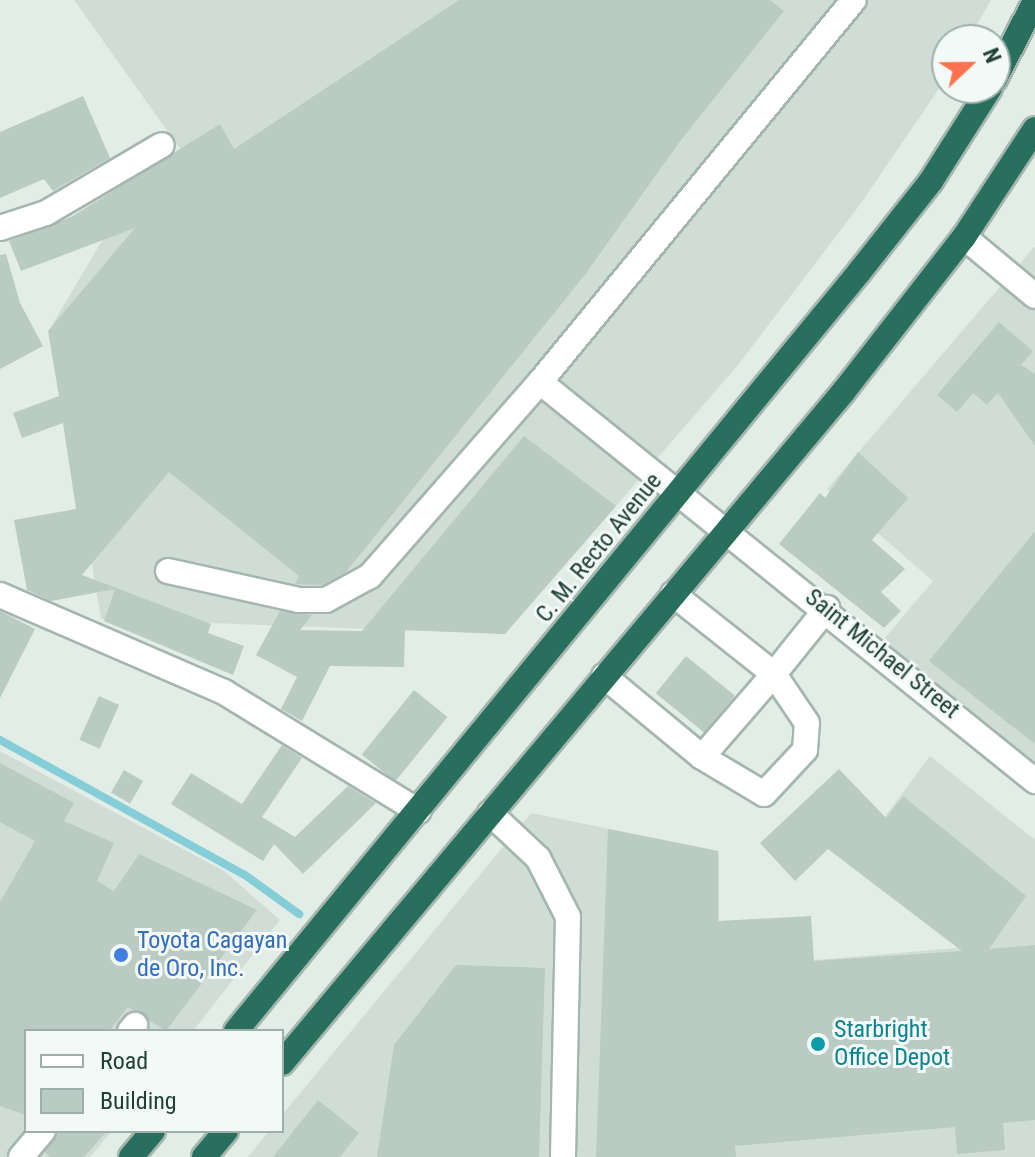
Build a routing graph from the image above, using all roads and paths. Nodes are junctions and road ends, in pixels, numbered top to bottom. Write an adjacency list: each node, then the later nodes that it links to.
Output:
1 (854, 0): 10 (street)
2 (1035, 1): 3 (highway)
3 (1011, 48)
4 (980, 104): 11 (highway, C. M. Recto Avenue)
5 (1035, 129): 8 (highway)
6 (162, 145): 7 (street)
7 (0, 228)
8 (964, 237): 9 (street); 12 (highway)
9 (1035, 296)
10 (540, 382): 11 (street, Saint Michael Street); 13 (street)
11 (682, 491): 12 (street, Saint Michael Street); 21 (highway, C. M. Recto Avenue)
12 (728, 529): 14 (highway); 16 (street, Saint Michael Street)
13 (168, 571)
14 (673, 594): 17 (street); 18 (highway)
15 (0, 595): 21 (street)
16 (827, 608): 17 (street); 20 (street, Saint Michael Street)
17 (774, 674): 19 (street); 19 (street)
18 (604, 676): 19 (street); 22 (highway)
19 (702, 757)
20 (1030, 767)
21 (418, 811): 23 (highway, C. M. Recto Avenue)
22 (490, 813): 24 (highway); 31 (street)
23 (238, 1029)
24 (284, 1061)
25 (41, 1133): 28 (street)
26 (151, 1133): 29 (highway)
27 (224, 1133): 30 (highway)
28 (21, 1157)
29 (131, 1157)
30 (204, 1157)
31 (563, 1157)

